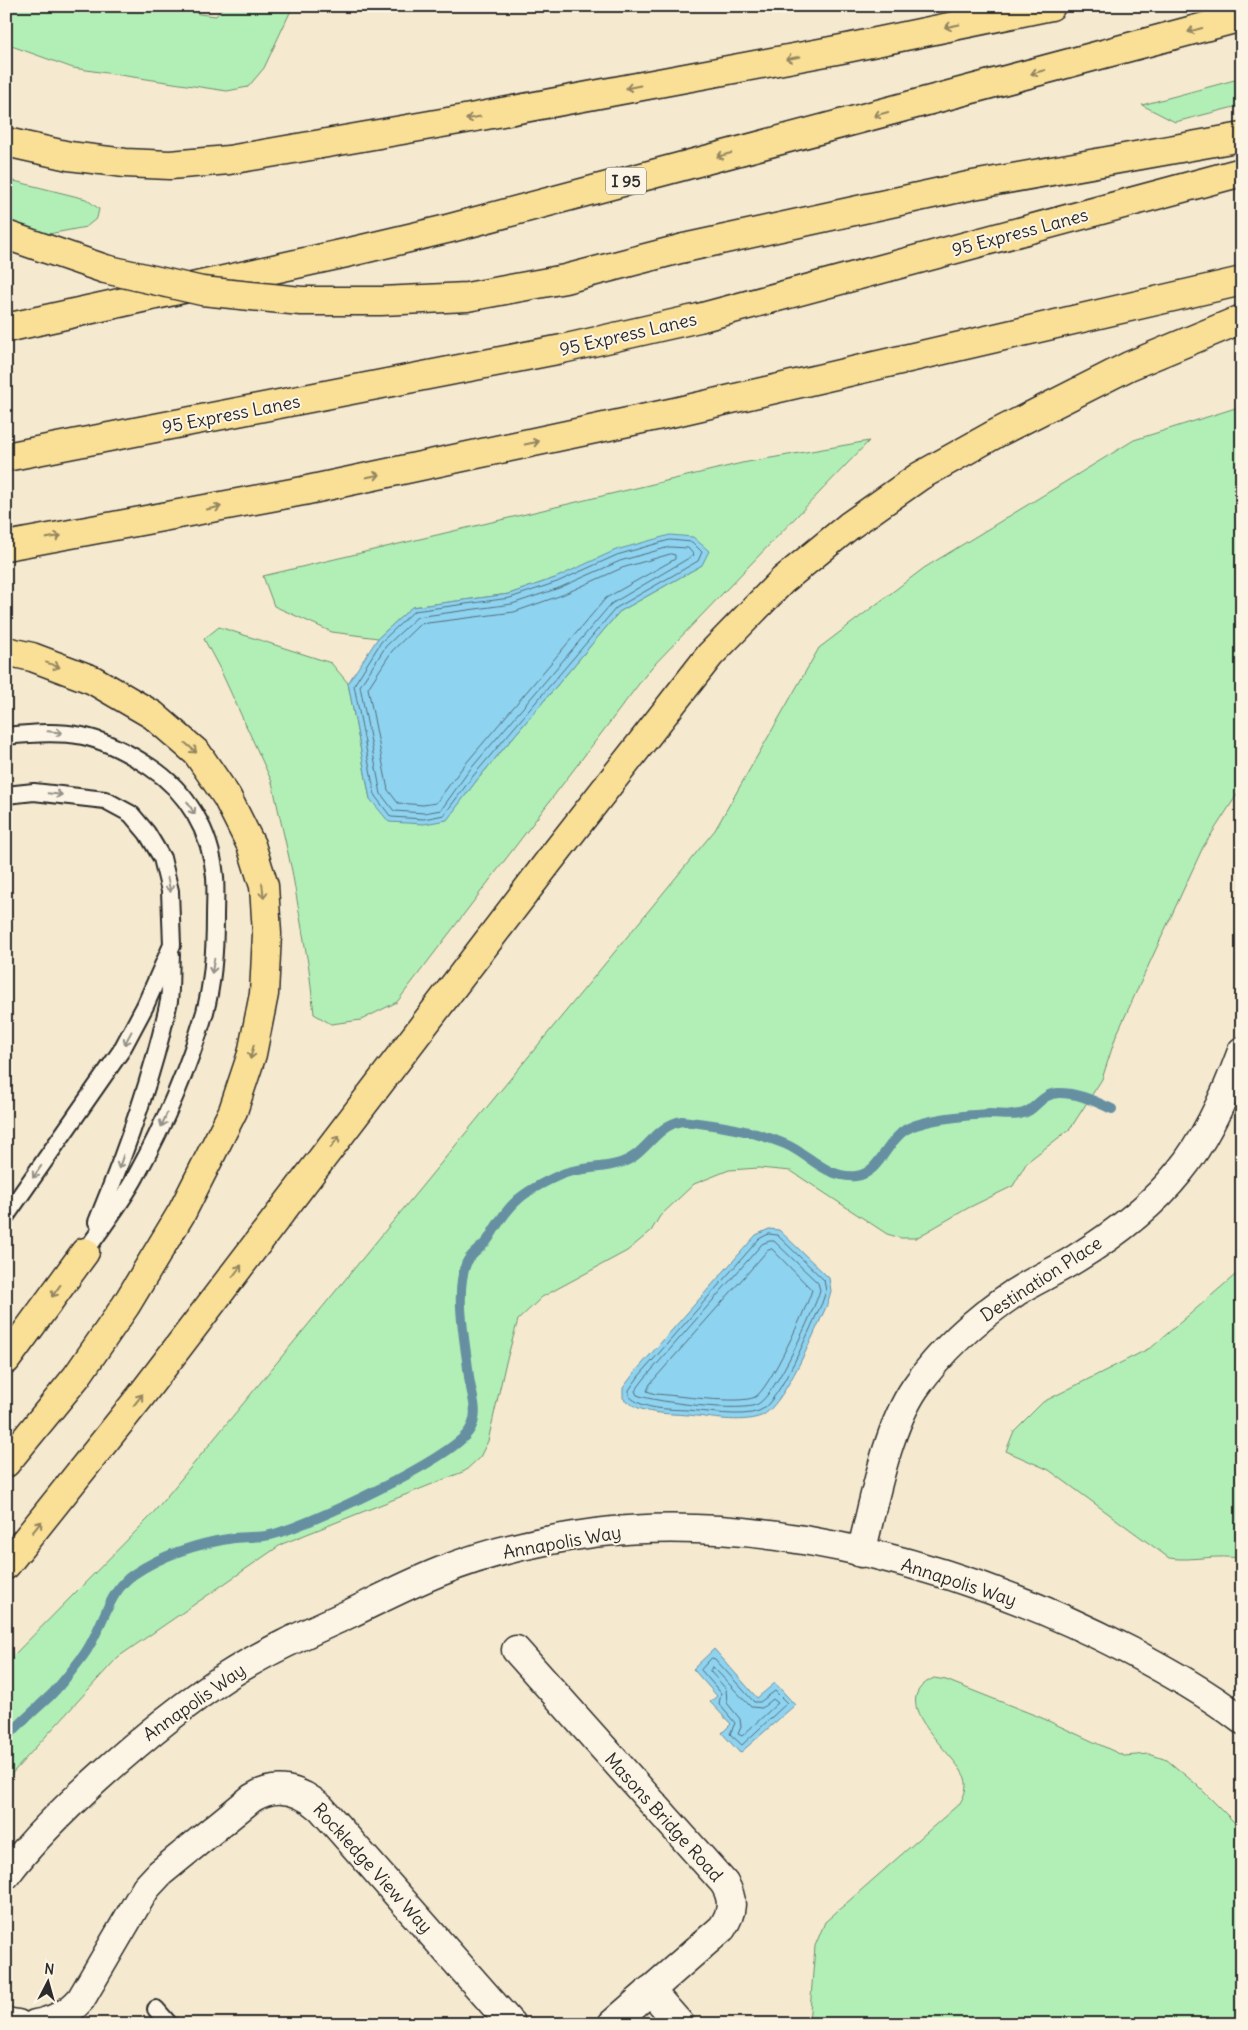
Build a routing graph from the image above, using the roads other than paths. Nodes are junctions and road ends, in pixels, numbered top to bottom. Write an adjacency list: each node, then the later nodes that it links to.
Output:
1 (1051, 6): 4 (highway, one-way to 4)
2 (1242, 17): 9 (highway, I 95, one-way to 9)
3 (1242, 137): 6 (highway, bridge)
4 (6, 142)
5 (1242, 172): 10 (highway, 95 Express Lanes)
6 (6, 235)
7 (1242, 280): 11 (highway, one-way to 7)
8 (1242, 319): 22 (highway, one-way to 8)
9 (6, 328)
10 (6, 457)
11 (6, 546)
12 (6, 651): 20 (highway, one-way to 20)
13 (6, 736): 18 (lane, one-way to 18)
14 (6, 795): 15 (lane, one-way to 15)
15 (172, 945): 17 (lane, one-way to 17); 18 (lane, one-way to 18)
16 (1242, 1051): 21 (street, Destination Place)
17 (6, 1216)
18 (85, 1252): 19 (highway, one-way to 19)
19 (6, 1360)
20 (6, 1463)
21 (861, 1553): 24 (street, Annapolis Way); 25 (street, Annapolis Way)
22 (6, 1565)
23 (516, 1650): 26 (street, Masons Bridge Road)
24 (1242, 1720)
25 (6, 1875)
26 (650, 1990): 33 (street, Masons Bridge Road); 34 (street)
27 (156, 2009): 31 (lane)
28 (6, 2022): 29 (street)
29 (18, 2024)
30 (35, 2024): 32 (street, Rockledge View Way)
31 (169, 2024)
32 (511, 2024)
33 (612, 2024)
34 (680, 2024)

